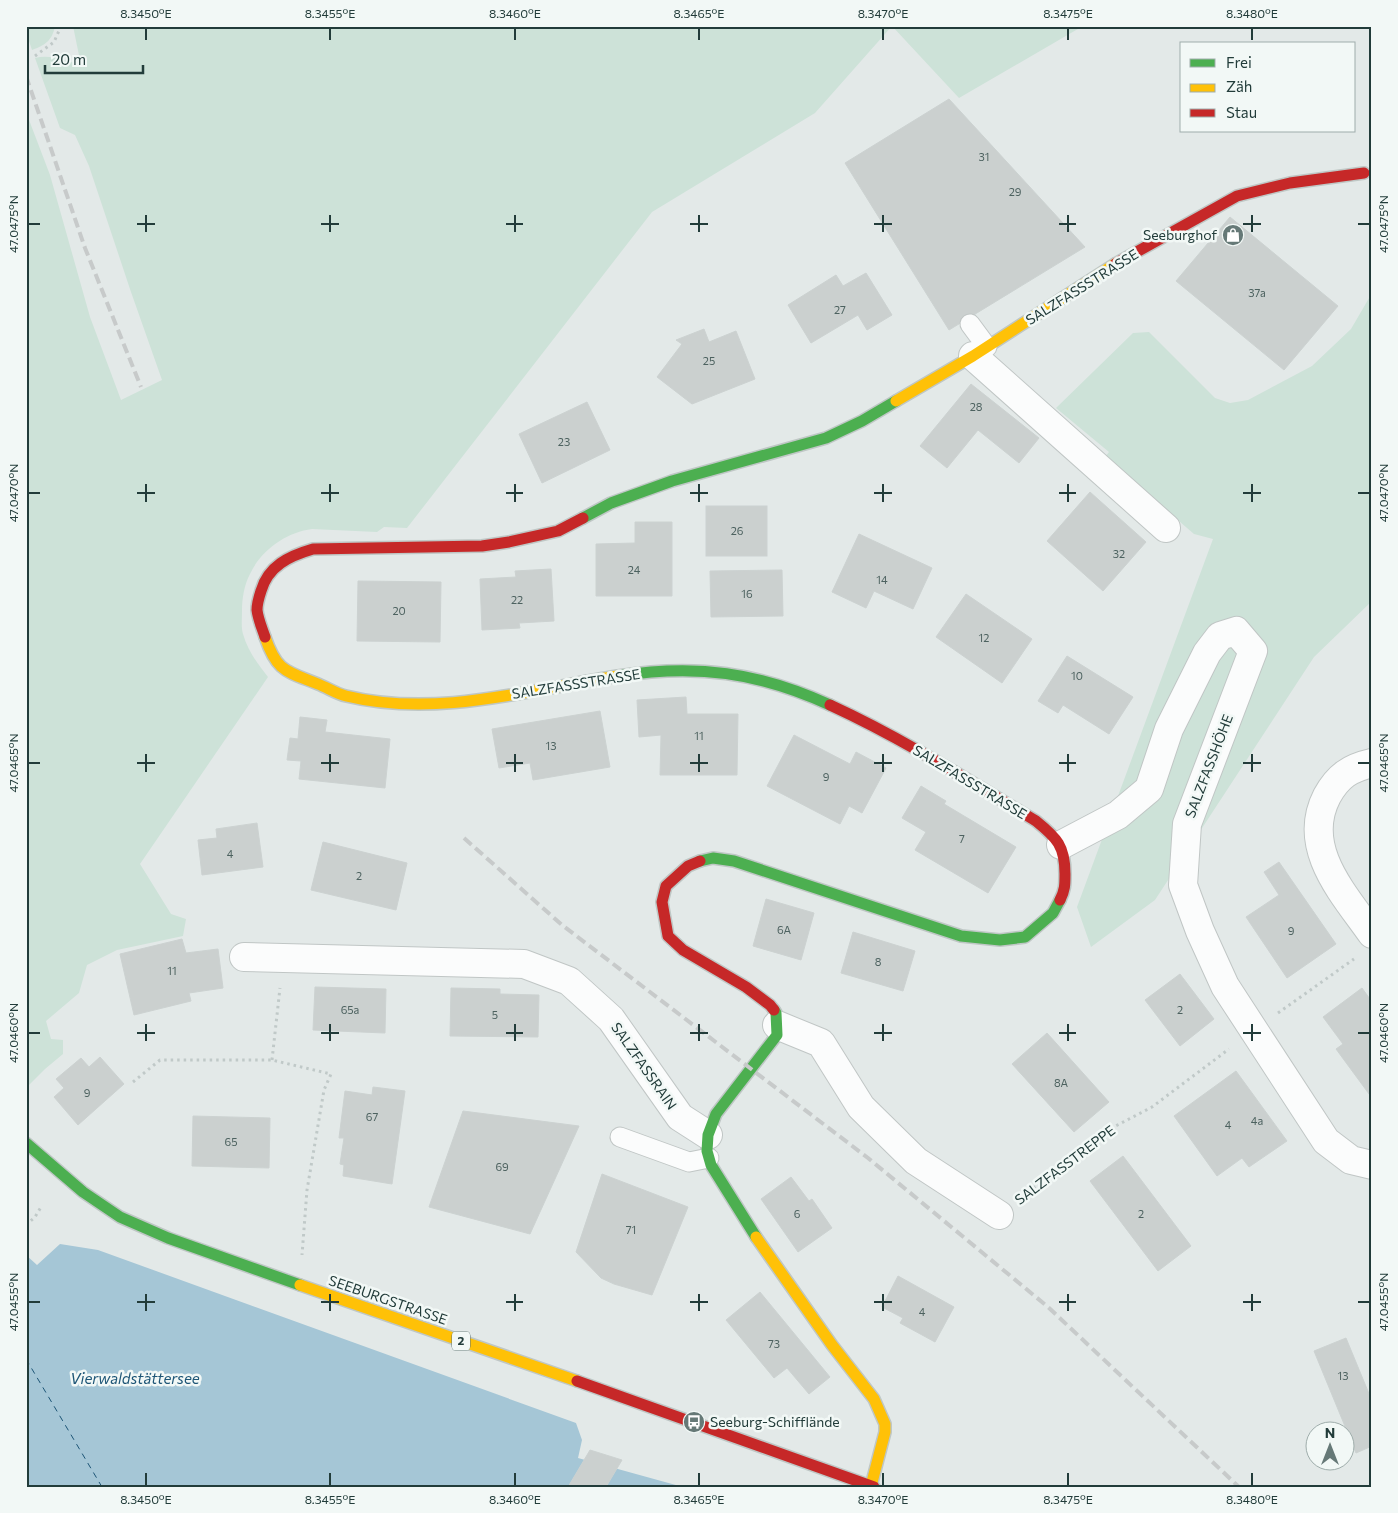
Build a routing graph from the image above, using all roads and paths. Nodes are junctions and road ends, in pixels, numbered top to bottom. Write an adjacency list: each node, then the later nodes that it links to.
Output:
1 (61, 26): 2 (path)
2 (35, 56)
3 (1364, 173): 5 (street, SALZFASSSTRASSE)
4 (970, 324): 5 (lane)
5 (980, 352): 6 (street); 8 (street, SALZFASSSTRASSE)
6 (1166, 528)
7 (1372, 763): 9 (street)
8 (1061, 846): 14 (street); 15 (street, SALZFASSHÖHE)
9 (1372, 934)
10 (244, 957): 20 (street, SALZFASSRAIN)
11 (1356, 958): 13 (path)
12 (280, 982): 16 (path)
13 (1272, 1010)
14 (777, 1024): 20 (street); 23 (street)
15 (1253, 1030): 21 (street, SALZFASSHÖHE); 23 (path, SALZFASSTREPPE)
16 (272, 1060): 17 (path); 25 (path)
17 (133, 1082)
18 (620, 1137): 20 (lane)
19 (26, 1143): 25 (street, SEEBURGSTRASSE / 2)
20 (709, 1146): 26 (street)
21 (1372, 1165)
22 (41, 1207): 24 (path)
23 (999, 1216)
24 (26, 1225)
25 (299, 1285): 26 (street, SEEBURGSTRASSE / 2)
26 (872, 1486)

